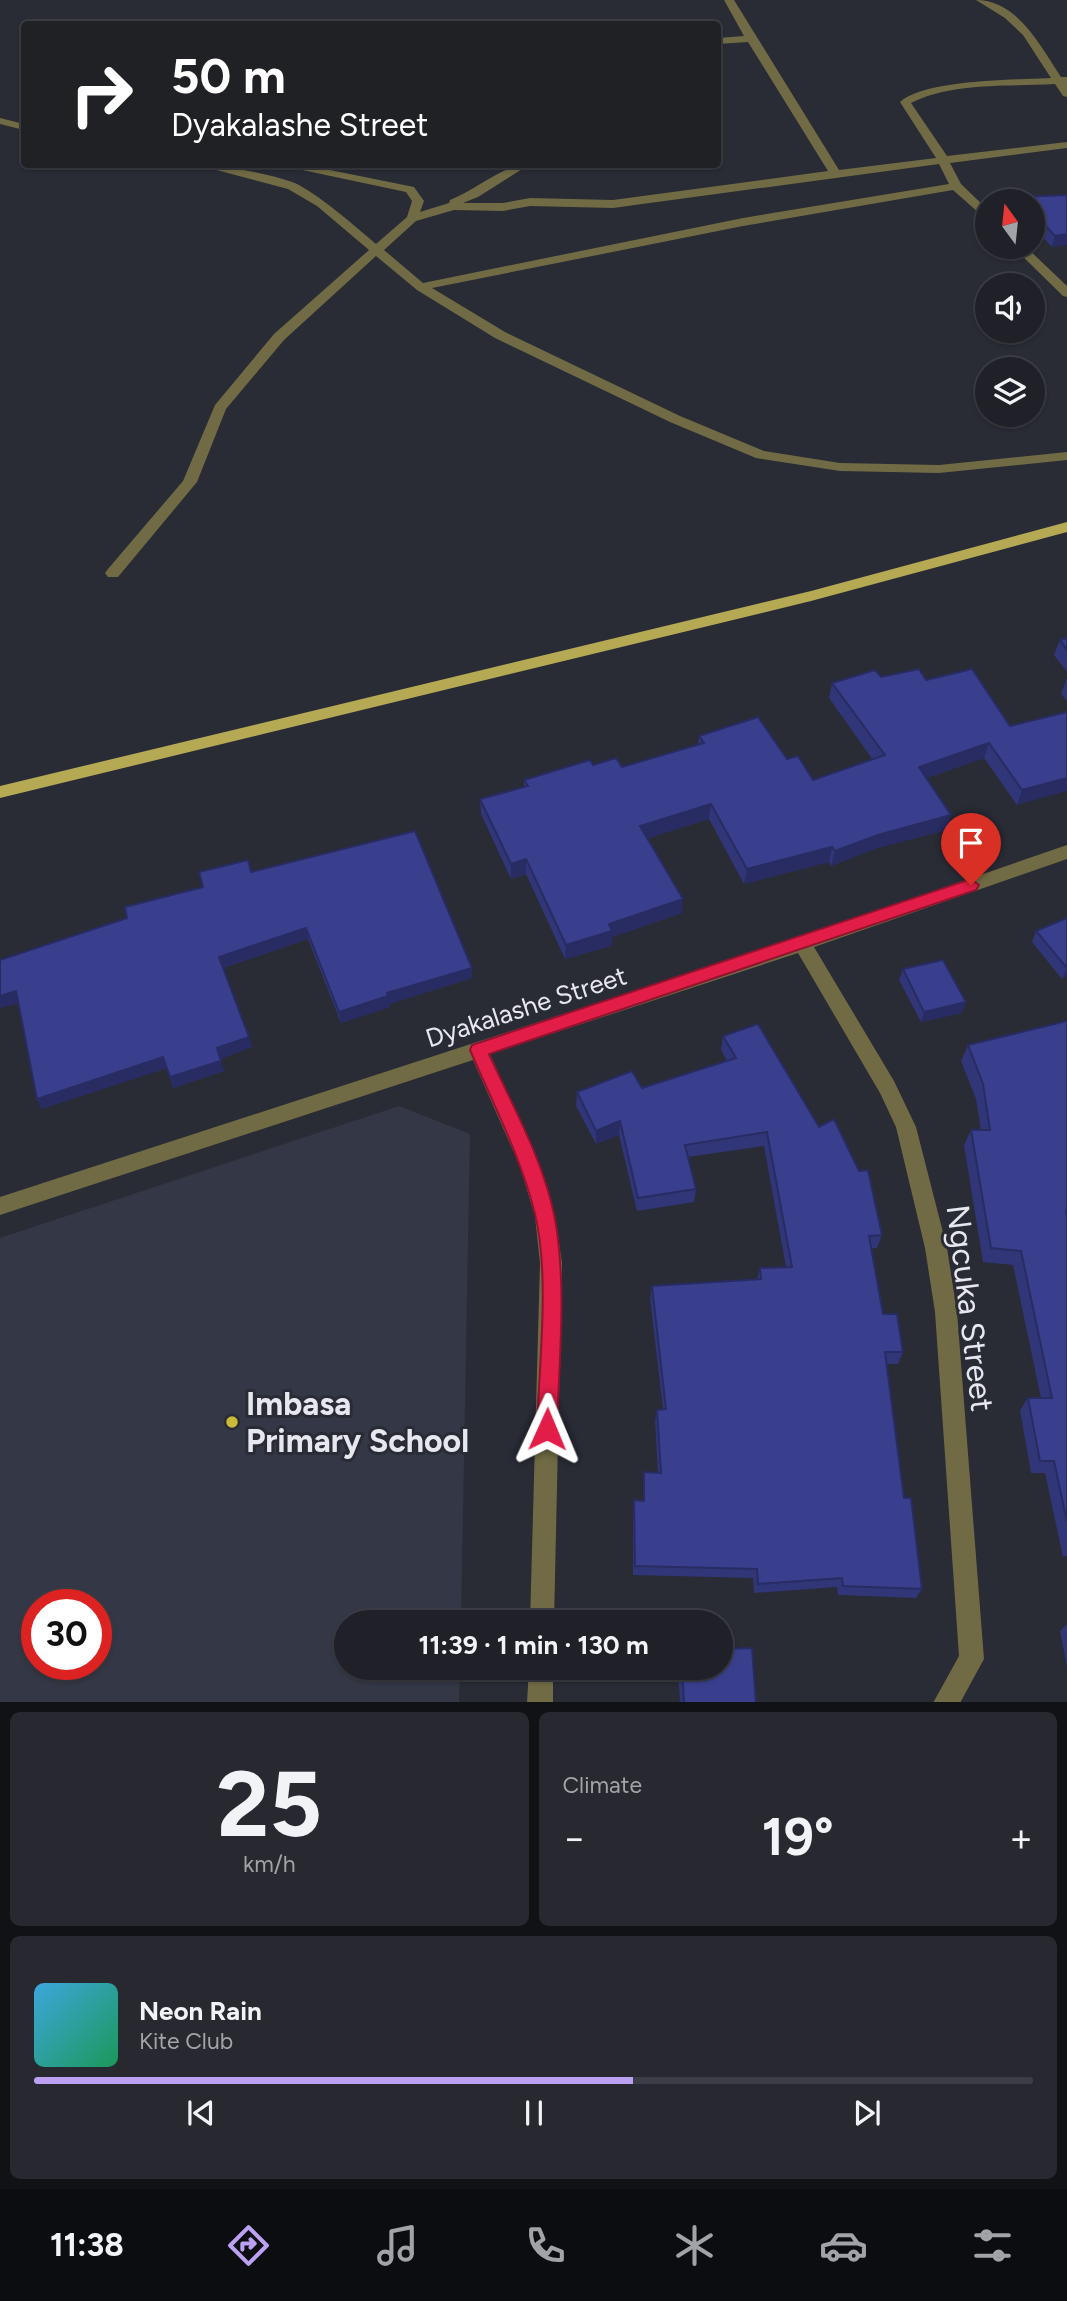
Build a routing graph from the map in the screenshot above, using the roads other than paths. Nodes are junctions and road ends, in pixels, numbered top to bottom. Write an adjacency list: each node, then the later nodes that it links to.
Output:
1 (729, 0): 3 (street)
2 (981, 0): 5 (street)
3 (751, 39): 4 (street); 14 (street)
4 (721, 41)
5 (1062, 80): 6 (street); 10 (street)
6 (1067, 94)
7 (0, 121): 8 (street)
8 (21, 126)
9 (1067, 145): 10 (street)
10 (943, 161): 14 (street); 15 (street)
11 (216, 168): 18 (street)
12 (300, 168): 17 (street)
13 (518, 168): 17 (street)
14 (836, 174): 17 (street)
15 (956, 186): 16 (street); 20 (street)
16 (975, 204)
17 (412, 218): 18 (street)
18 (378, 251): 20 (street); 24 (street)
19 (1032, 259): 21 (street)
20 (421, 287): 22 (street)
21 (1067, 293)
22 (1067, 456)
23 (1067, 527): 25 (main road)
24 (113, 573)
25 (0, 792)
26 (1067, 852): 27 (street, Dyakalashe Street)
27 (802, 944): 28 (street, Dyakalashe Street); 33 (street, Ngcuka Street)
28 (478, 1050): 29 (street, Dyakalashe Street); 30 (street)
29 (0, 1206)
30 (542, 1610)
31 (541, 1680): 32 (street)
32 (540, 1702)
33 (946, 1702)

